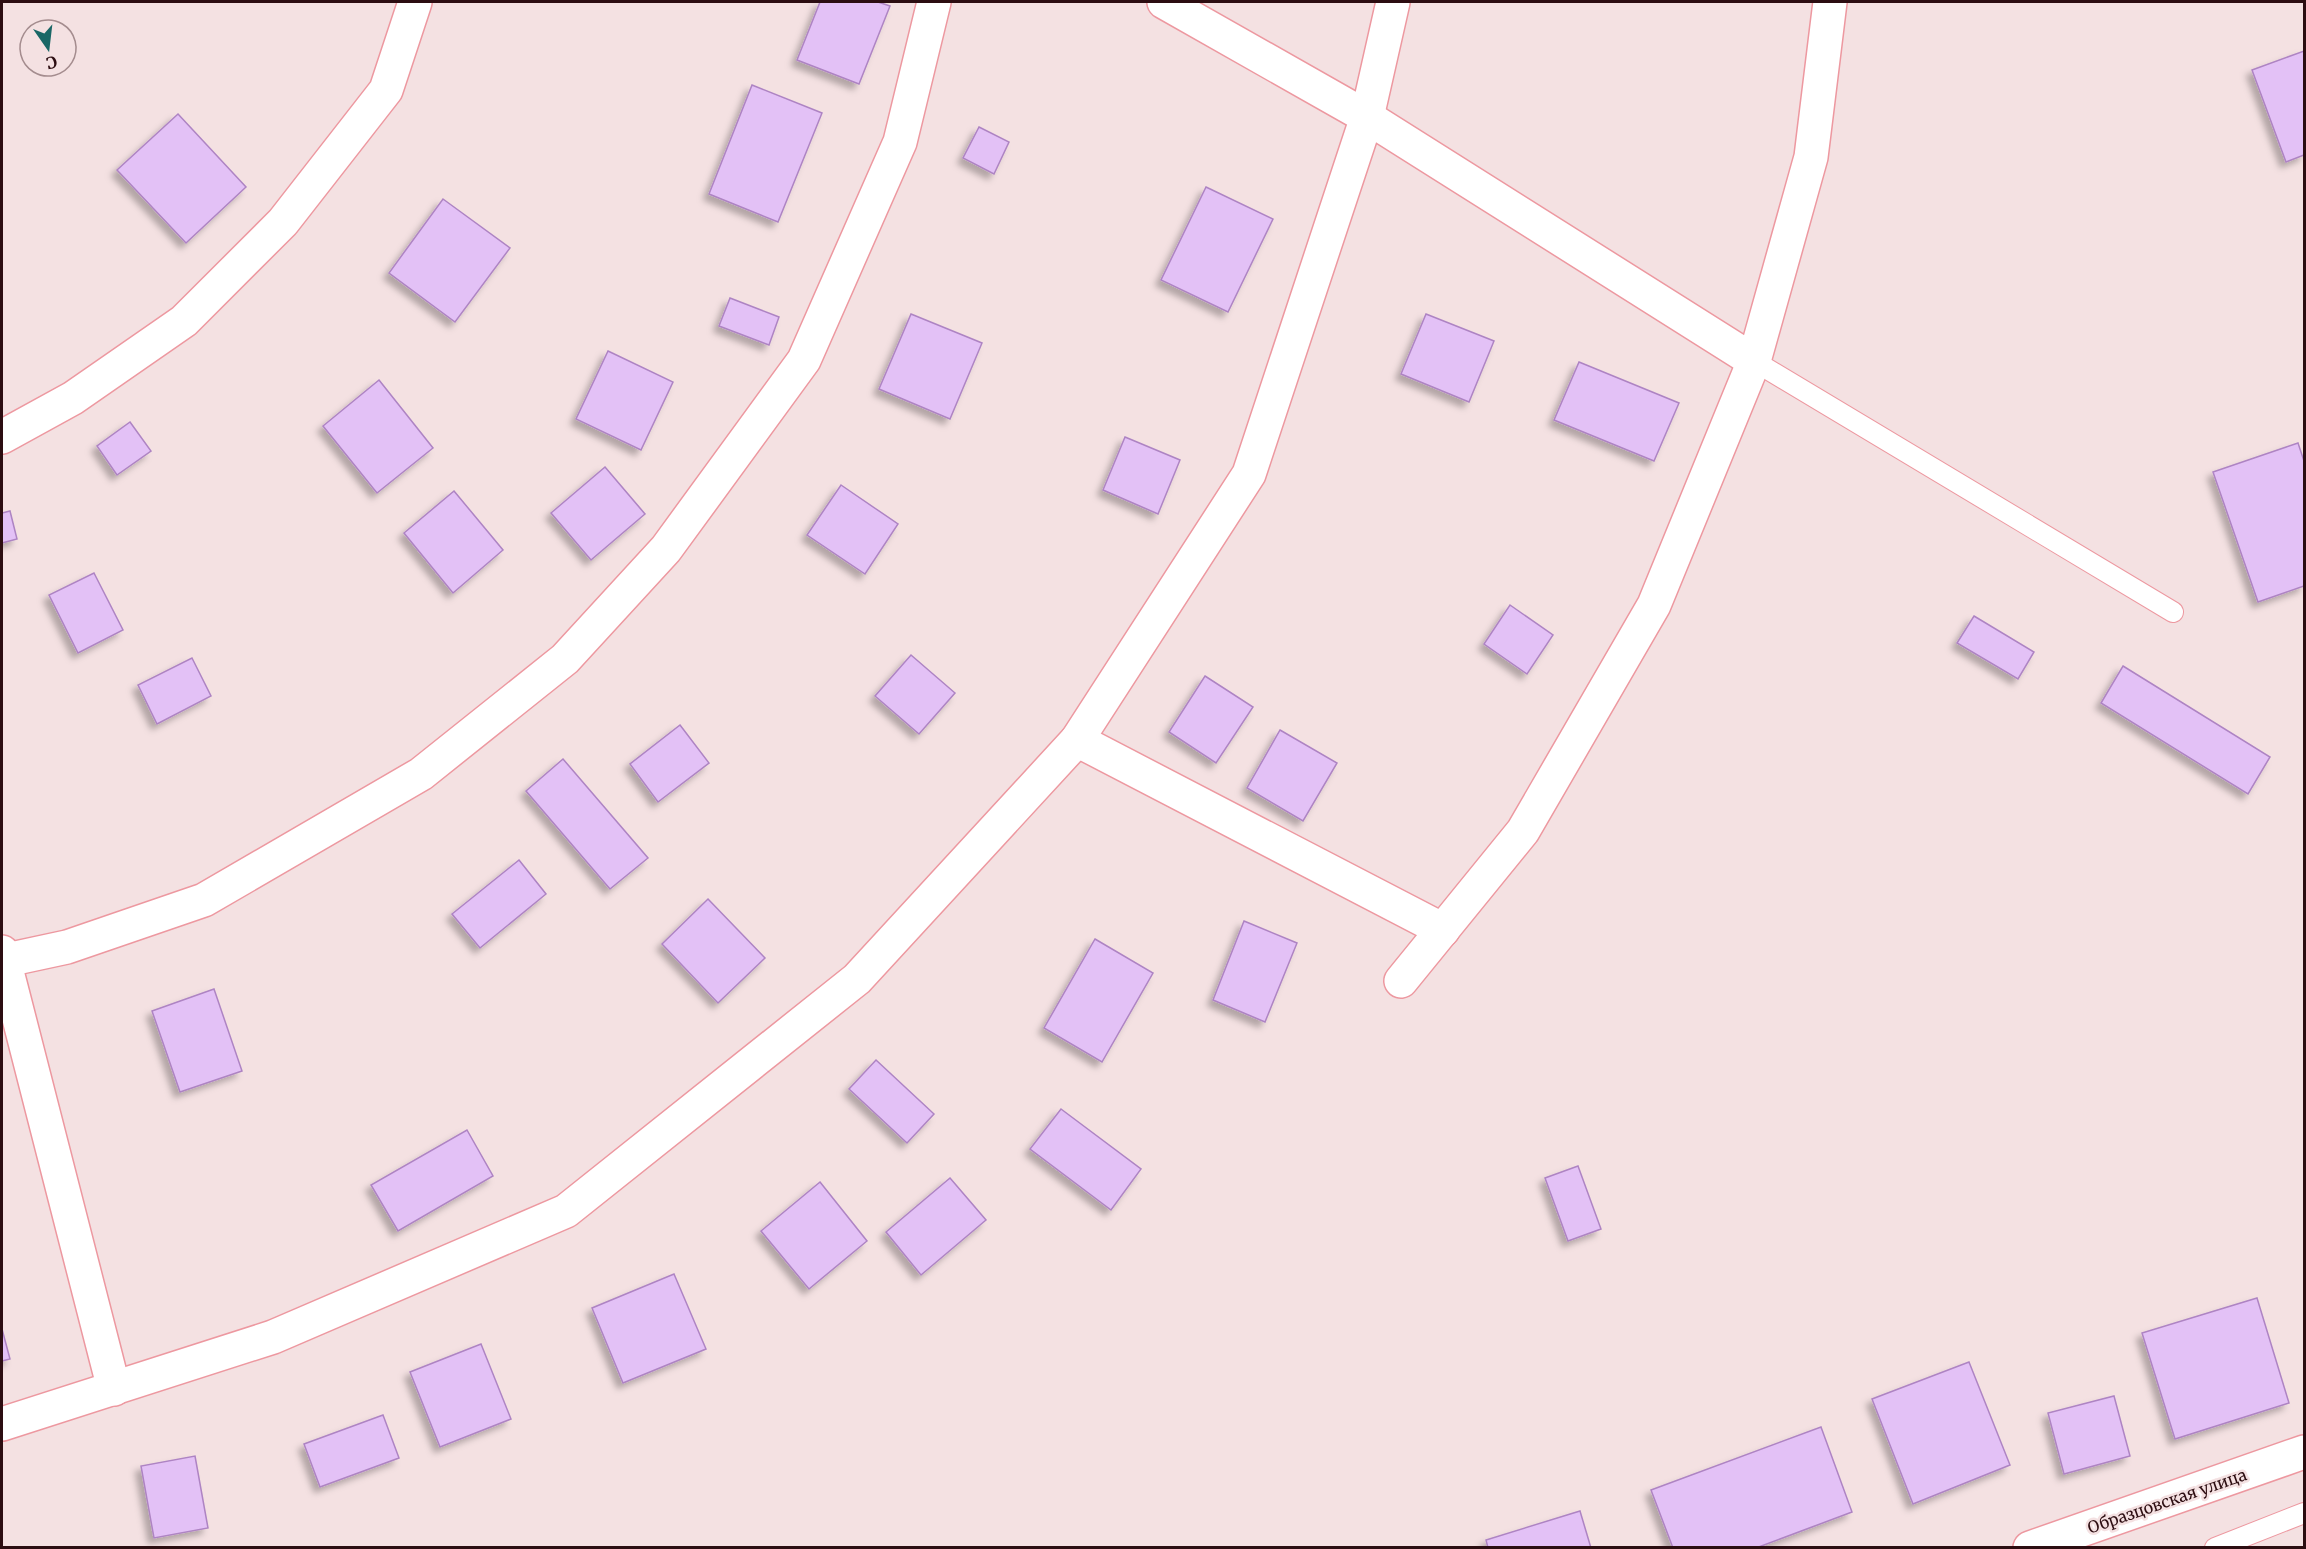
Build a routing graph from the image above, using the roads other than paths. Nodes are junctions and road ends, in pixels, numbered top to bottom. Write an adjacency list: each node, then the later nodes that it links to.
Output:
1 (415, 2): 8 (street)
2 (934, 2): 12 (street)
3 (1164, 2): 6 (street)
4 (1393, 2): 6 (street)
5 (1830, 2): 7 (street)
6 (1367, 117): 7 (street); 10 (street)
7 (1754, 361): 9 (lane); 11 (street)
8 (2, 437)
9 (2173, 612)
10 (1077, 740): 11 (street); 14 (street)
11 (1443, 930): 13 (street)
12 (2, 958): 14 (street)
13 (1401, 981)
14 (114, 1389): 15 (street)
15 (2, 1424)
16 (2304, 1452): 18 (street, Образцовская улица)
17 (2304, 1512): 20 (lane)
18 (2071, 1542): 19 (street, Образцовская улица)
19 (2030, 1548)
20 (2215, 1548)

